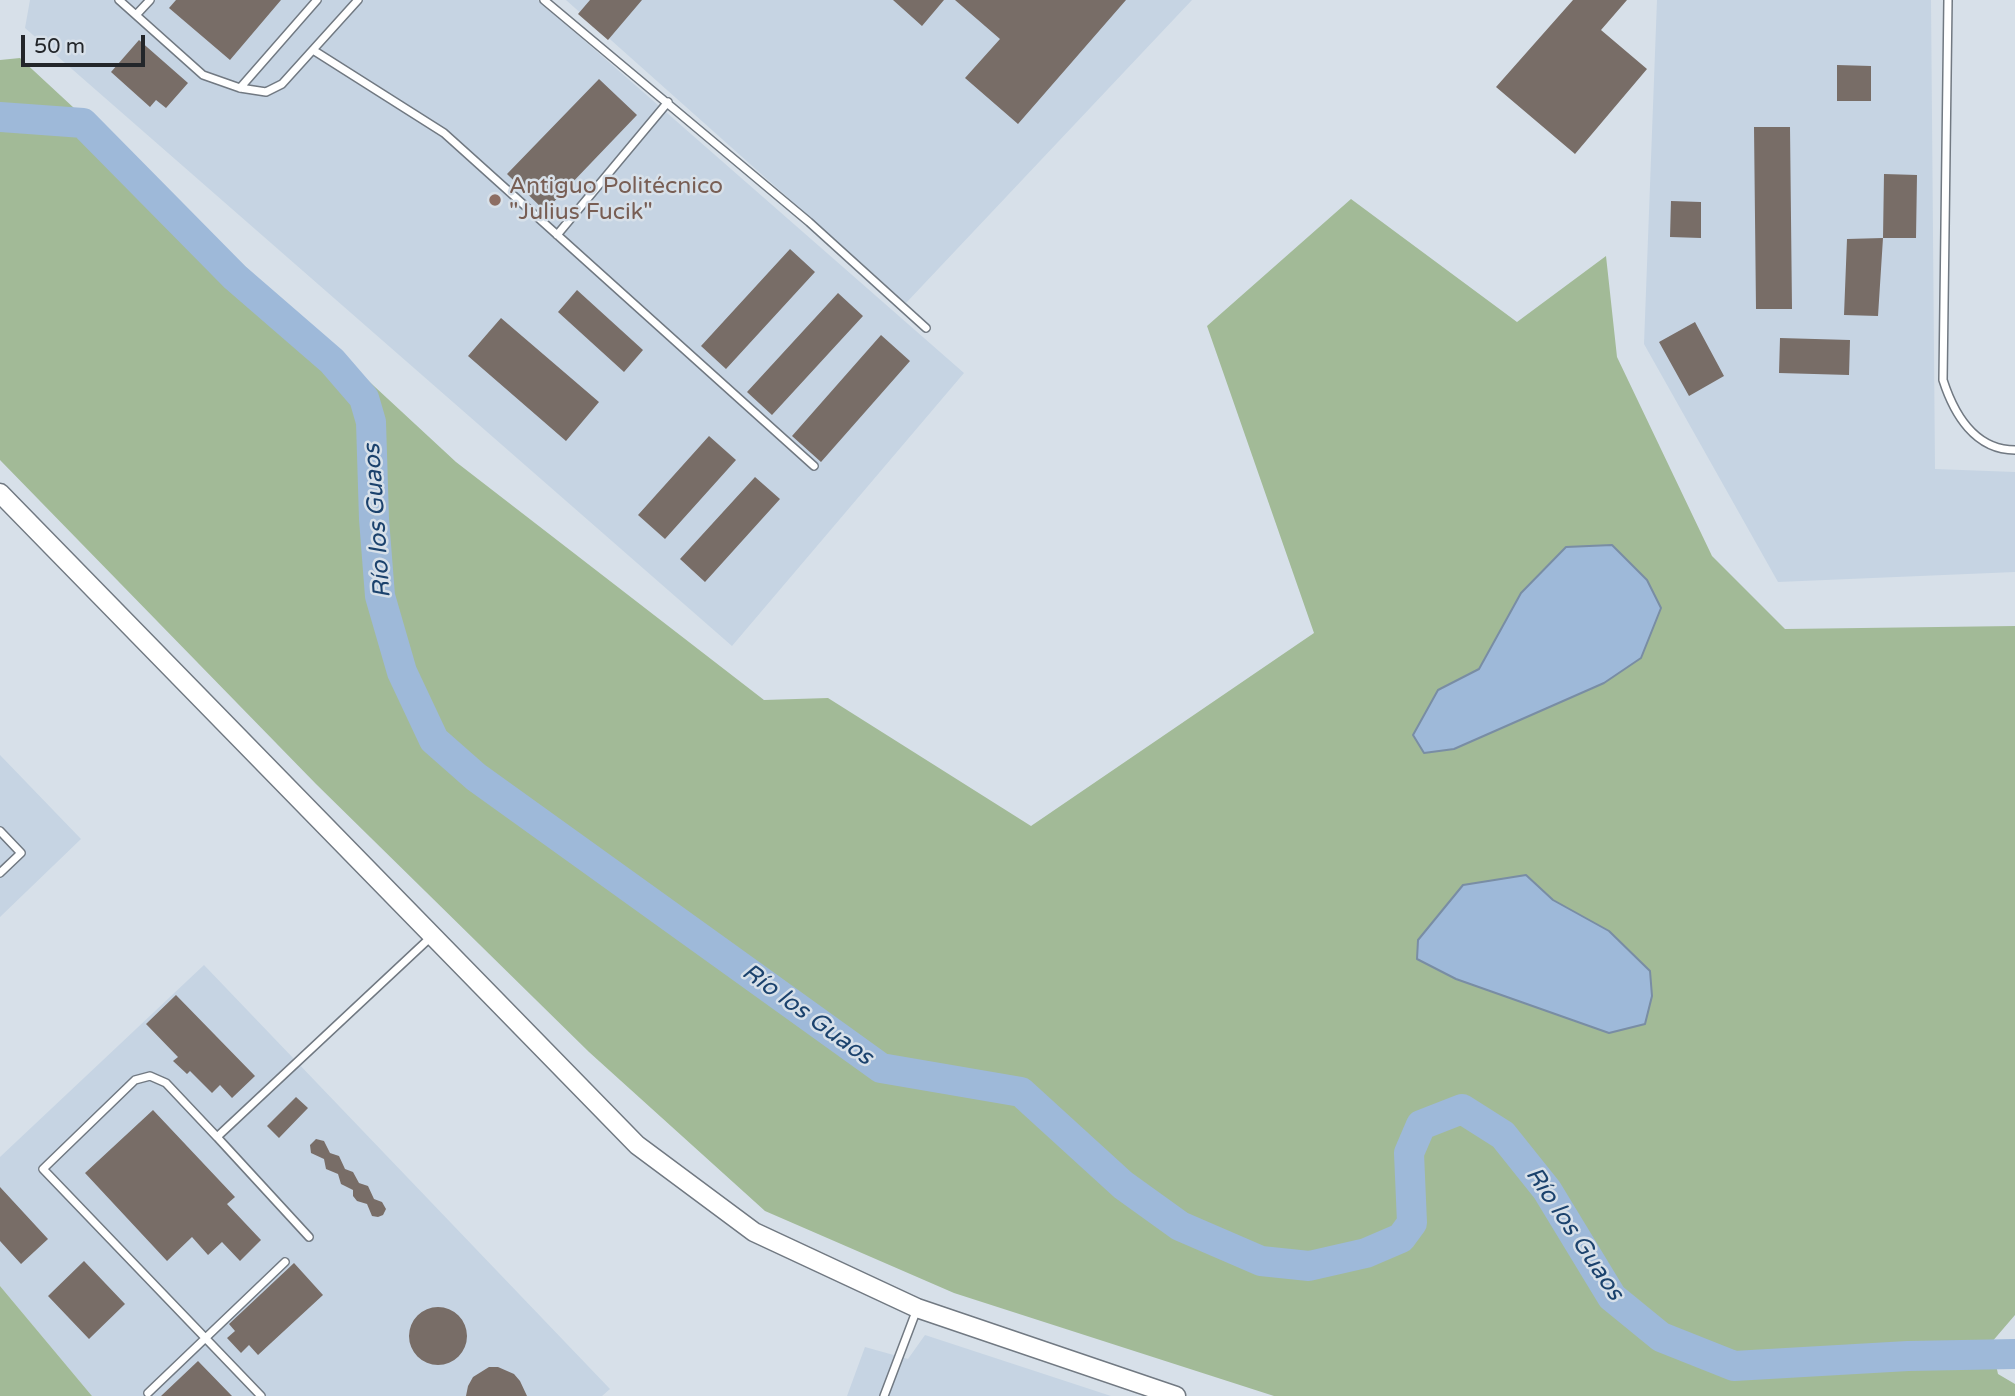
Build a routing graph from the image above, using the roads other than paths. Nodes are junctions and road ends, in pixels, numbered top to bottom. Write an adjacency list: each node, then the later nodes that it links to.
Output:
1 (119, 0): 7 (lane)
2 (150, 0): 7 (lane)
3 (317, 0): 9 (lane)
4 (358, 0): 8 (lane)
5 (544, 0): 10 (lane)
6 (1948, 0): 13 (lane)
7 (136, 15): 9 (lane)
8 (313, 50): 9 (lane); 11 (lane)
9 (240, 88)
10 (668, 102): 11 (lane); 12 (lane)
11 (557, 235): 14 (lane)
12 (926, 328)
13 (2015, 450)
14 (814, 466)
15 (0, 493): 18 (street)
16 (0, 831): 17 (lane)
17 (0, 873)
18 (432, 935): 19 (lane); 22 (street)
19 (217, 1137): 20 (lane); 23 (lane)
20 (309, 1237)
21 (285, 1262): 23 (lane)
22 (917, 1308): 26 (lane); 27 (street)
23 (207, 1339): 24 (lane); 25 (lane)
24 (148, 1393)
25 (261, 1396)
26 (884, 1396)
27 (1177, 1396)

